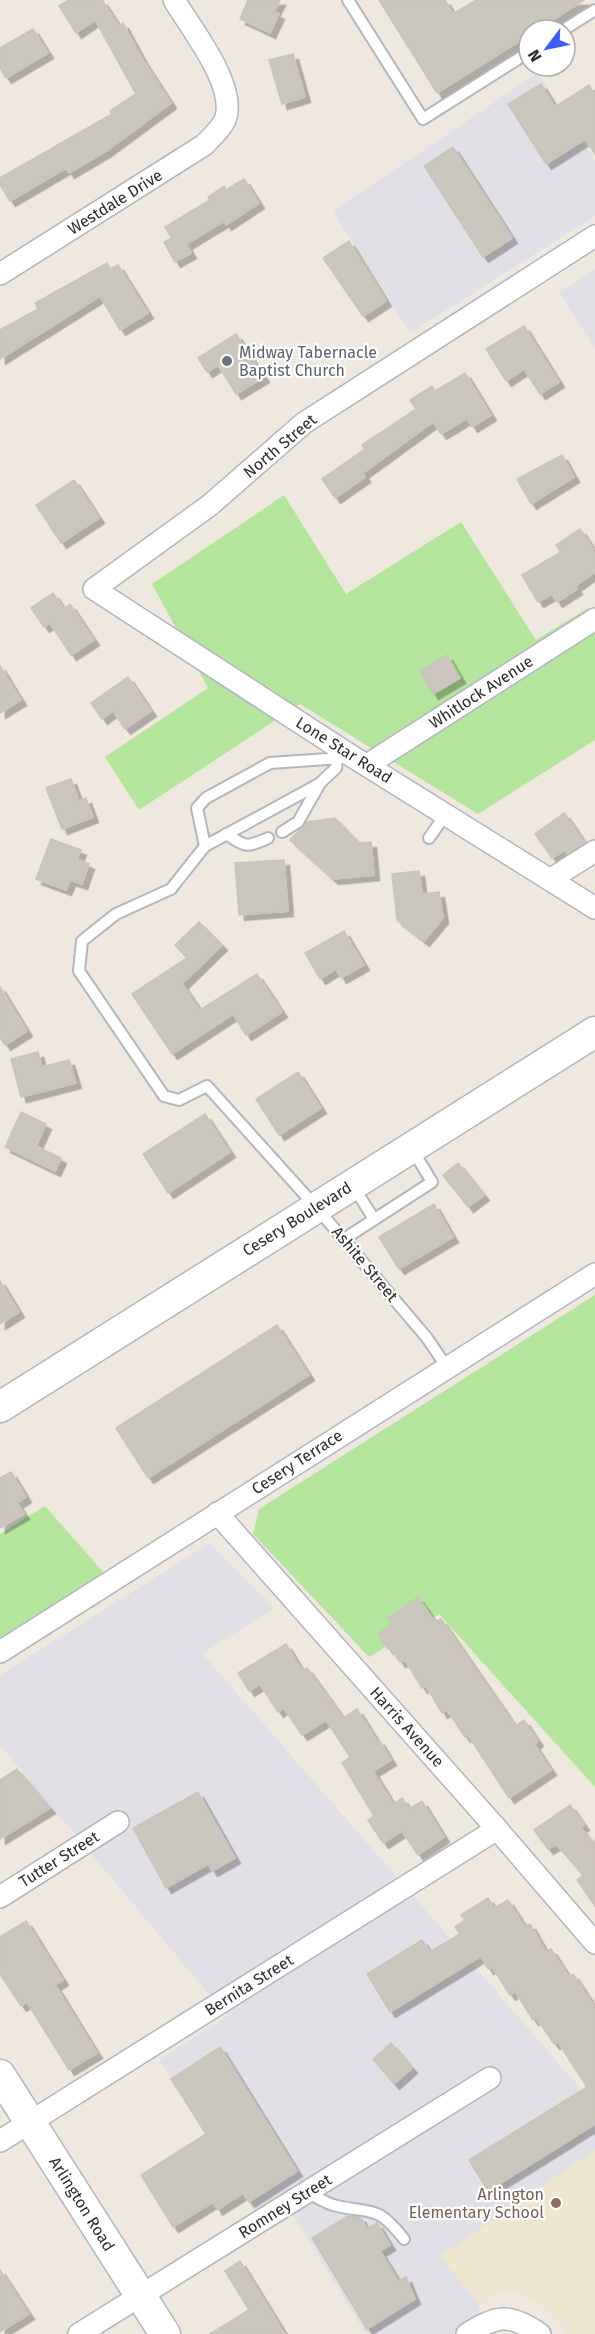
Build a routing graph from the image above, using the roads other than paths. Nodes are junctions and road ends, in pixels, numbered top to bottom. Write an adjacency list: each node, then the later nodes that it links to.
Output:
1 (174, 0): 7 (street, Westdale Drive)
2 (348, 0): 5 (lane)
3 (595, 10): 4 (lane)
4 (577, 21)
5 (517, 60)
6 (595, 236): 8 (street, North Street)
7 (0, 274)
8 (94, 589): 10 (street, Lone Star Road)
9 (595, 619): 10 (street, Whitlock Avenue)
10 (348, 762): 11 (lane); 12 (street, Lone Star Road); 17 (lane)
11 (319, 784): 13 (lane); 14 (lane)
12 (446, 814): 16 (lane); 19 (street, Lone Star Road)
13 (282, 832)
14 (226, 834): 15 (lane); 17 (lane)
15 (268, 838)
16 (429, 838)
17 (205, 846): 24 (lane, Ashite Street)
18 (595, 851): 19 (street)
19 (551, 879): 20 (street, Lone Star Road)
20 (595, 908)
21 (595, 1032): 22 (main road, Cesery Boulevard)
22 (411, 1147): 23 (main road, Cesery Boulevard); 25 (lane)
23 (352, 1184): 24 (main road, Cesery Boulevard); 25 (lane)
24 (316, 1207): 26 (lane, Ashite Street); 29 (main road, Cesery Boulevard)
25 (374, 1219): 26 (lane)
26 (344, 1239): 28 (lane, Ashite Street)
27 (595, 1274): 28 (street, Cesery Terrace)
28 (446, 1366): 30 (street, Cesery Terrace)
29 (0, 1407)
30 (217, 1513): 31 (street, Cesery Terrace); 33 (street, Harris Avenue)
31 (0, 1652)
32 (118, 1822): 34 (street, Tutter Street)
33 (498, 1829): 35 (street, Harris Avenue); 38 (street, Bernita Street)
34 (0, 1897)
35 (595, 1943)
36 (0, 2075): 38 (main road, Arlington Road)
37 (490, 2079): 40 (street, Romney Street)
38 (30, 2122): 39 (street, Bernita Street); 42 (main road, Arlington Road)
39 (0, 2141)
40 (307, 2192): 41 (lane); 42 (street, Romney Street)
41 (404, 2239)
42 (140, 2295): 43 (street, Romney Street); 44 (main road, Arlington Road)
43 (79, 2334)
44 (165, 2334)
45 (467, 2334): 46 (street)
46 (540, 2334)

